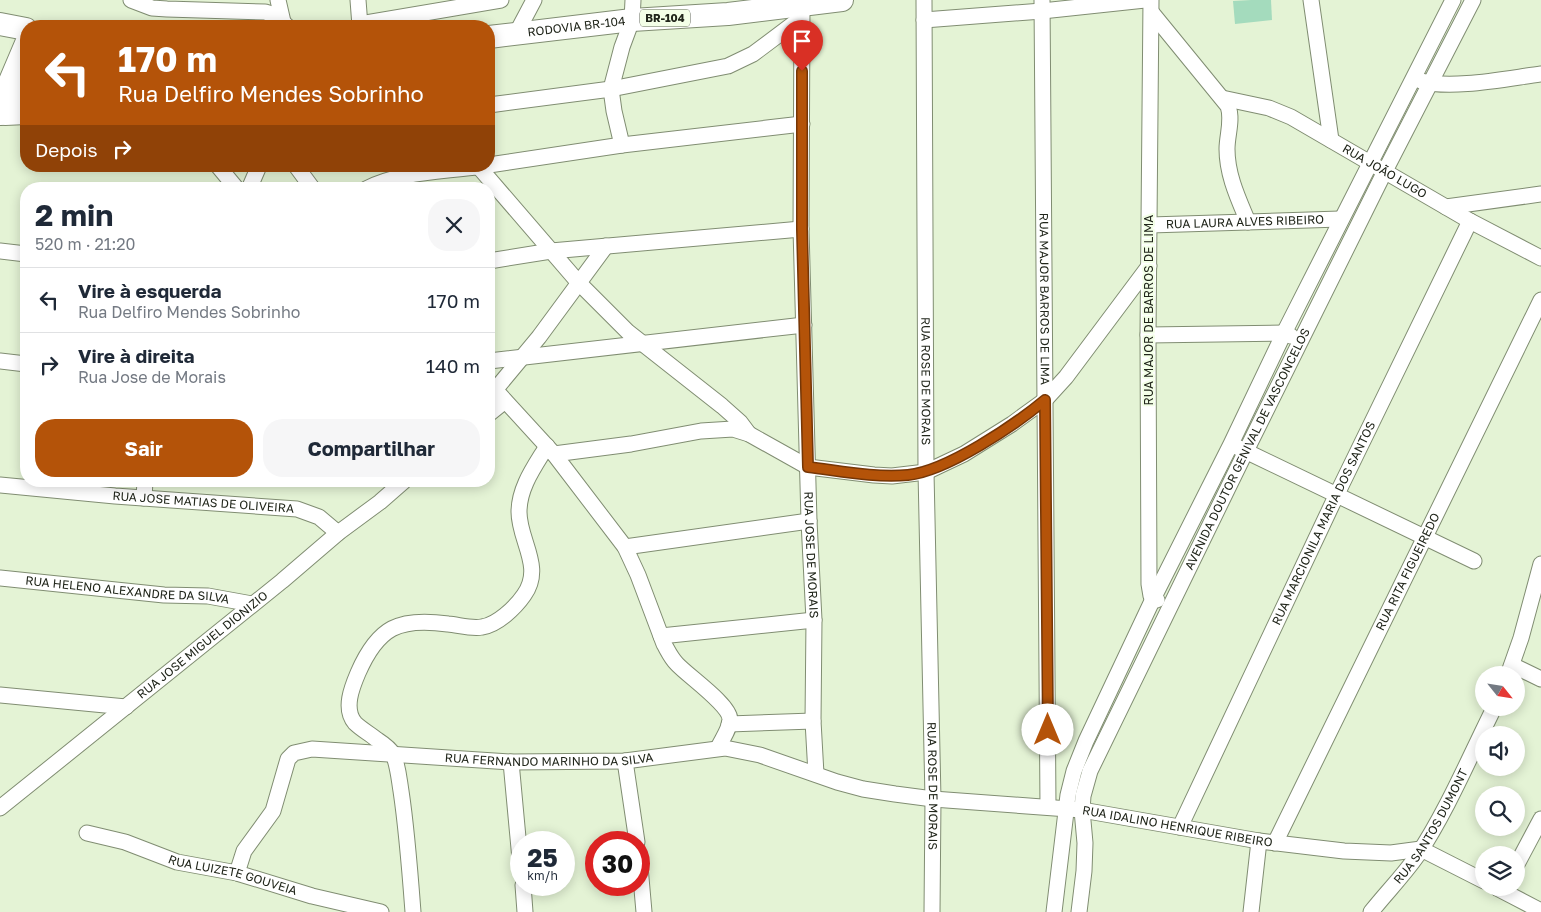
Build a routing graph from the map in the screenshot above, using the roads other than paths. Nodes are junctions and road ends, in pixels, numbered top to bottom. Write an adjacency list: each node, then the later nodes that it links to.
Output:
1 (131, 0): 15 (street)
2 (278, 0): 16 (street)
3 (358, 0): 17 (street)
4 (501, 0): 18 (street)
5 (534, 0): 22 (street)
6 (842, 0): 14 (highway, RODOVIA BR-104 / BR-104)
7 (924, 0): 19 (street, RUA ROSE DE MORAIS)
8 (1311, 0): 34 (street)
9 (1453, 0): 26 (street, AVENIDA DOUTOR GENIVAL DE VASCONCELOS)
10 (1473, 0): 27 (street, AVENIDA DOUTOR GENIVAL DE VASCONCELOS)
11 (1150, 4): 12 (street); 30 (street); 51 (street, RUA MAJOR DE BARROS DE LIMA)
12 (1042, 6): 19 (street); 72 (street, RUA MAJOR BARROS DE LIMA)
13 (632, 10): 14 (highway, RODOVIA BR-104 / BR-104); 22 (highway, RODOVIA BR-104 / BR-104); 28 (street)
14 (802, 11): 28 (street); 33 (street, RUA JOSE DE MORAIS)
15 (281, 20)
16 (284, 20)
17 (360, 20)
18 (388, 20)
19 (924, 20): 78 (street, RUA ROSE DE MORAIS)
20 (0, 24): 21 (highway)
21 (20, 28)
22 (516, 34): 23 (highway, RODOVIA BR-104 / BR-104)
23 (495, 36)
24 (20, 56): 32 (main road)
25 (1541, 74): 27 (street)
26 (1413, 78): 27 (street); 36 (street, AVENIDA DOUTOR GENIVAL DE VASCONCELOS)
27 (1430, 84): 38 (street, AVENIDA DOUTOR GENIVAL DE VASCONCELOS)
28 (611, 89): 31 (street); 35 (street)
29 (20, 98): 32 (main road)
30 (1222, 98): 34 (street, RUA JOÃO LUGO); 50 (street)
31 (495, 104)
32 (8, 109)
33 (802, 124): 35 (street); 52 (street, RUA JOSE DE MORAIS)
34 (1331, 140): 36 (street, RUA JOÃO LUGO)
35 (622, 145): 37 (street)
36 (1370, 162): 38 (street, RUA JOÃO LUGO); 48 (street, AVENIDA DOUTOR GENIVAL DE VASCONCELOS)
37 (495, 164)
38 (1385, 171): 47 (street, RUA JOÃO LUGO); 65 (street, AVENIDA DOUTOR GENIVAL DE VASCONCELOS)
39 (223, 172): 42 (street)
40 (440, 172): 43 (street)
41 (485, 172): 44 (street)
42 (231, 182)
43 (381, 182)
44 (493, 182)
45 (495, 184): 55 (street)
46 (1541, 194): 47 (street)
47 (1446, 207): 49 (street, RUA JOÃO LUGO)
48 (1340, 219): 50 (street, RUA LAURA ALVES RIBEIRO); 63 (street, AVENIDA DOUTOR GENIVAL DE VASCONCELOS)
49 (1470, 221): 57 (street, RUA JOÃO LUGO); 84 (street, RUA MARCIONILA MARIA DOS SANTOS)
50 (1248, 222): 51 (street, RUA LAURA ALVES RIBEIRO)
51 (1150, 225): 59 (street, RUA MAJOR DE BARROS DE LIMA)
52 (802, 229): 53 (street); 62 (street, RUA JOSE DE MORAIS)
53 (606, 246): 55 (street); 60 (street)
54 (0, 251): 56 (street)
55 (551, 251): 58 (street); 60 (street)
56 (20, 253)
57 (1541, 258)
58 (495, 259)
59 (1149, 266): 64 (street, RUA MAJOR DE BARROS DE LIMA); 72 (street)
60 (578, 282): 66 (street); 67 (street)
61 (1541, 300): 88 (street, RUA RITA FIGUEIREDO)
62 (804, 325): 66 (street); 77 (street, RUA JOSE DE MORAIS)
63 (1284, 333): 64 (street); 65 (street); 74 (street, AVENIDA DOUTOR GENIVAL DE VASCONCELOS)
64 (1148, 335): 93 (street, RUA MAJOR DE BARROS DE LIMA)
65 (1301, 340): 76 (street, AVENIDA DOUTOR GENIVAL DE VASCONCELOS)
66 (641, 343): 67 (street); 73 (street)
67 (522, 358): 68 (street); 71 (street)
68 (495, 360)
69 (0, 361): 70 (street)
70 (20, 363)
71 (496, 391): 75 (street)
72 (1045, 400): 78 (street); 113 (street, RUA MAJOR BARROS DE LIMA)
73 (749, 434): 75 (street); 77 (street)
74 (1231, 444): 76 (street); 93 (street, AVENIDA DOUTOR GENIVAL DE VASCONCELOS)
75 (550, 450): 89 (street); 107 (street)
76 (1246, 451): 84 (street); 95 (street, AVENIDA DOUTOR GENIVAL DE VASCONCELOS)
77 (808, 467): 78 (street); 86 (street, RUA JOSE DE MORAIS)
78 (926, 472): 111 (street, RUA ROSE DE MORAIS)
79 (0, 485): 80 (street, RUA JOSE MATIAS DE OLIVEIRA)
80 (20, 487)
81 (22, 487): 85 (street, RUA JOSE MATIAS DE OLIVEIRA)
82 (145, 487): 85 (street)
83 (397, 487): 87 (street, RUA JOSE MIGUEL DIONIZIO)
84 (1338, 494): 88 (street); 117 (street, RUA MARCIONILA MARIA DOS SANTOS)
85 (144, 498): 87 (street, RUA JOSE MATIAS DE OLIVEIRA)
86 (810, 521): 89 (street); 96 (street, RUA JOSE DE MORAIS)
87 (338, 534): 94 (street, RUA JOSE MIGUEL DIONIZIO)
88 (1426, 537): 90 (street); 122 (street, RUA RITA FIGUEIREDO)
89 (625, 547): 97 (street)
90 (1474, 561)
91 (1541, 564): 98 (street)
92 (0, 578): 94 (street, RUA HELENO ALEXANDRE DA SILVA)
93 (1153, 599): 95 (street); 114 (street, AVENIDA DOUTOR GENIVAL DE VASCONCELOS)
94 (252, 604): 102 (street, RUA JOSE MIGUEL DIONIZIO)
95 (1171, 607): 115 (street, AVENIDA DOUTOR GENIVAL DE VASCONCELOS)
96 (814, 620): 97 (street); 104 (street, RUA JOSE DE MORAIS)
97 (661, 636): 105 (street)
98 (1511, 666)
99 (1525, 674): 100 (street)
100 (1541, 679)
101 (0, 695): 102 (street)
102 (126, 707): 112 (street, RUA JOSE MIGUEL DIONIZIO)
103 (1490, 716): 124 (street, RUA SANTOS DUMONT)
104 (813, 721): 105 (street); 110 (street, RUA JOSE DE MORAIS)
105 (729, 724): 106 (street)
106 (718, 748): 108 (street, RUA FERNANDO MARINHO DA SILVA); 110 (street, RUA FERNANDO MARINHO DA SILVA)
107 (394, 755): 109 (street, RUA FERNANDO MARINHO DA SILVA); 125 (street, RUA FERNANDO MARINHO DA SILVA); 132 (street)
108 (626, 761): 109 (street, RUA FERNANDO MARINHO DA SILVA); 119 (street)
109 (511, 762): 118 (street)
110 (816, 774): 111 (street, RUA FERNANDO MARINHO DA SILVA)
111 (933, 799): 113 (street, RUA IDALINO HENRIQUE RIBEIRO); 135 (street, RUA ROSE DE MORAIS)
112 (2, 805)
113 (1048, 807): 114 (street, RUA IDALINO HENRIQUE RIBEIRO)
114 (1067, 809): 115 (street, RUA IDALINO HENRIQUE RIBEIRO); 136 (street, AVENIDA DOUTOR GENIVAL DE VASCONCELOS)
115 (1082, 810): 117 (street, RUA IDALINO HENRIQUE RIBEIRO); 137 (street, AVENIDA DOUTOR GENIVAL DE VASCONCELOS)
116 (1541, 819): 123 (street)
117 (1180, 827): 121 (street, RUA IDALINO HENRIQUE RIBEIRO)
118 (517, 831)
119 (636, 831)
120 (88, 833): 125 (street, RUA LUIZETE GOUVEIA)
121 (1259, 842): 122 (street, RUA IDALINO HENRIQUE RIBEIRO); 138 (street)
122 (1275, 843): 124 (street, RUA IDALINO HENRIQUE RIBEIRO)
123 (1525, 849)
124 (1421, 850): 126 (street); 139 (street, RUA SANTOS DUMONT)
125 (237, 873): 131 (street, RUA LUIZETE GOUVEIA)
126 (1475, 877)
127 (524, 896): 133 (street)
128 (643, 896): 134 (street)
129 (1514, 896): 130 (street)
130 (1541, 911)
131 (381, 912)
132 (413, 912)
133 (525, 912)
134 (644, 912)
135 (932, 912)
136 (1054, 912)
137 (1079, 912)
138 (1251, 912)
139 (1371, 912)

